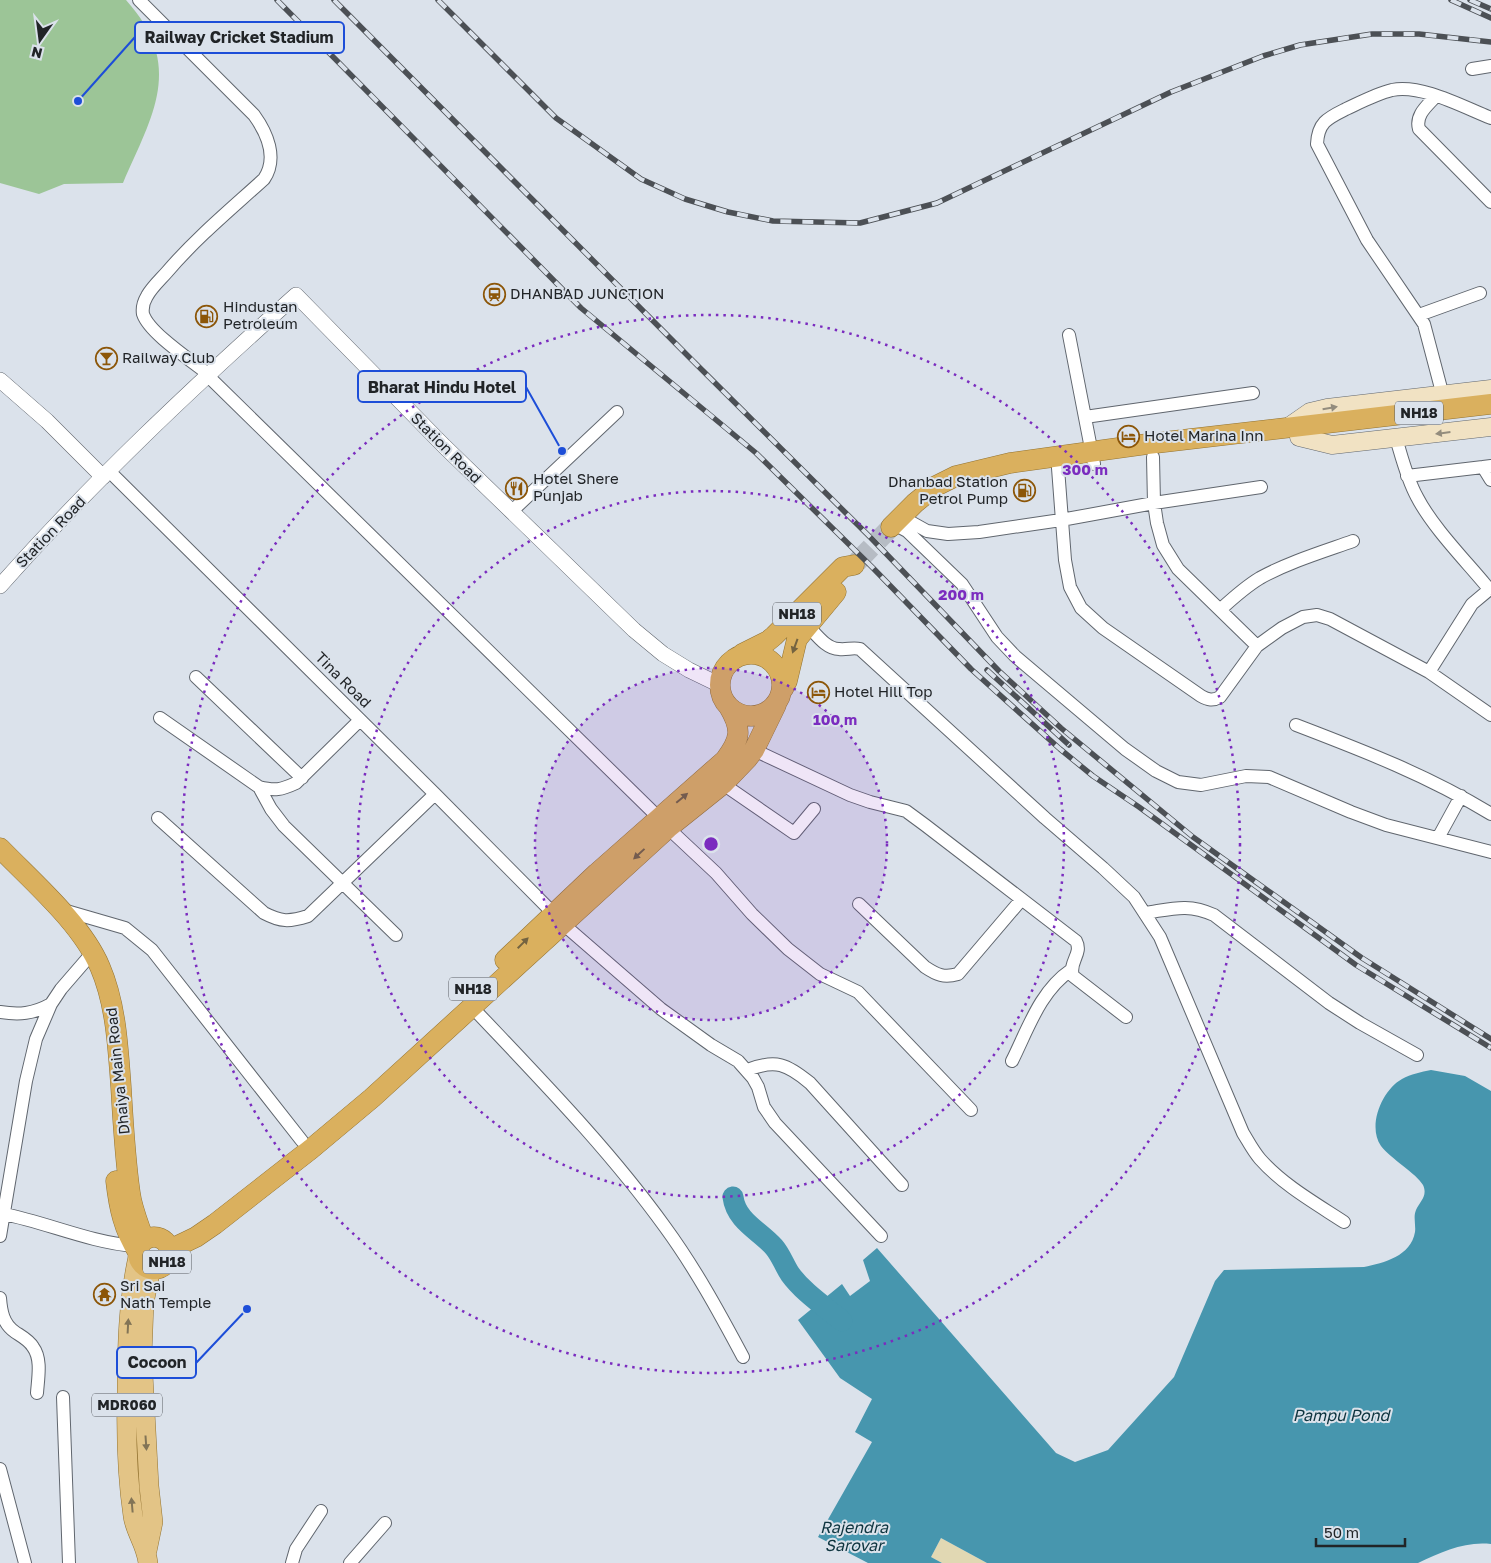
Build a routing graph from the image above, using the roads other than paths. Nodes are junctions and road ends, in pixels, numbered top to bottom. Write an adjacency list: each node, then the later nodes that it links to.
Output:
1 (139, 0): 10 (street)
2 (1491, 66): 3 (street)
3 (1472, 69)
4 (1436, 96): 5 (street); 6 (street); 8 (street)
5 (1491, 118)
6 (1491, 202)
7 (1480, 293): 8 (street)
8 (1419, 315): 14 (street)
9 (1069, 335): 18 (street)
10 (208, 374): 27 (street, Station Road); 33 (street, Station Road); 61 (street)
11 (0, 380): 27 (street)
12 (1491, 389): 14 (main road)
13 (1253, 393): 18 (street)
14 (1443, 396): 21 (main road, one-way to 14)
15 (1491, 404): 19 (highway, NH18)
16 (617, 412): 33 (street)
17 (1491, 414): 19 (highway, NH18)
18 (1085, 417): 24 (street)
19 (1347, 427): 21 (highway, NH18)
20 (1491, 427): 22 (main road, one-way to 22)
21 (1284, 434): 22 (main road); 23 (highway, NH18); 24 (highway, NH18)
22 (1396, 438): 28 (street)
23 (1153, 457): 24 (highway, NH18); 32 (street)
24 (1092, 458): 26 (highway, NH18); 30 (highway, NH18)
25 (1487, 466): 28 (street); 29 (street)
26 (1058, 468): 30 (highway, NH18); 34 (street)
27 (106, 474): 37 (street, Station Road); 50 (street, Tina Road)
28 (1407, 476): 38 (street)
29 (1491, 480)
30 (936, 486): 35 (highway, NH18)
31 (1261, 487): 32 (street)
32 (1154, 503): 34 (street); 39 (street)
33 (510, 512): 45 (street, Station Road)
34 (1061, 520): 35 (street); 41 (street)
35 (895, 522): 62 (street)
36 (1353, 541): 39 (street)
37 (0, 586)
38 (1490, 589): 43 (street)
39 (1221, 609): 41 (street)
40 (807, 625): 42 (highway, NH18); 46 (highway, NH18, one-way to 46); 70 (street)
41 (1257, 646): 43 (street)
42 (735, 658): 45 (highway, NH18); 46 (highway)
43 (1429, 672): 48 (street)
44 (196, 677): 53 (street)
45 (720, 685): 47 (highway, NH18)
46 (779, 698): 47 (highway); 52 (highway, NH18)
47 (729, 707): 61 (highway, NH18, one-way to 47)
48 (1491, 715)
49 (160, 718): 55 (street)
50 (360, 720): 53 (street); 56 (street, Tina Road)
51 (1296, 725): 57 (street)
52 (754, 750): 54 (highway, NH18); 67 (street)
53 (302, 778): 55 (street)
54 (723, 784): 58 (street); 61 (highway, NH18)
55 (259, 787): 66 (street)
56 (435, 794): 66 (street); 71 (street, Tina Road)
57 (1461, 796): 59 (street); 62 (street)
58 (814, 808)
59 (1491, 814)
60 (158, 818): 66 (street)
61 (663, 823): 71 (highway, NH18); 82 (street)
62 (1438, 838): 64 (street)
63 (0, 848): 69 (highway, Dhaiya Main Road / NH18)
64 (1491, 852)
65 (0, 865): 73 (highway, Dhaiya Main Road / NH18)
66 (344, 884): 72 (street)
67 (1022, 900): 68 (street); 74 (street)
68 (858, 904)
69 (59, 909): 73 (highway, Dhaiya Main Road / NH18); 83 (street)
70 (1146, 913): 79 (street); 86 (street)
71 (558, 918): 76 (highway, NH18); 81 (street, Tina Road); 83 (highway, NH18, one-way to 71)
72 (396, 934)
73 (89, 957): 75 (street); 89 (highway, Dhaiya Main Road / NH18)
74 (1071, 970): 78 (street); 80 (street)
75 (51, 1004): 77 (street); 85 (street)
76 (472, 1007): 89 (highway, NH18); 91 (street)
77 (0, 1012)
78 (1126, 1017)
79 (1417, 1055)
80 (1012, 1061)
81 (747, 1070): 84 (street); 88 (street)
82 (971, 1110)
83 (302, 1141): 89 (highway, NH18)
84 (902, 1185)
85 (4, 1214): 87 (street); 89 (street)
86 (1344, 1222)
87 (0, 1236)
88 (881, 1236)
89 (148, 1250): 97 (main road, Dhaiya Main Road / MDR060)
90 (0, 1298): 92 (street)
91 (744, 1357)
92 (37, 1393)
93 (63, 1397): 99 (street)
94 (0, 1469): 98 (street)
95 (321, 1510): 100 (street)
96 (385, 1523): 101 (street)
97 (148, 1557)
98 (25, 1563)
99 (69, 1563)
100 (292, 1563)
101 (350, 1563)

